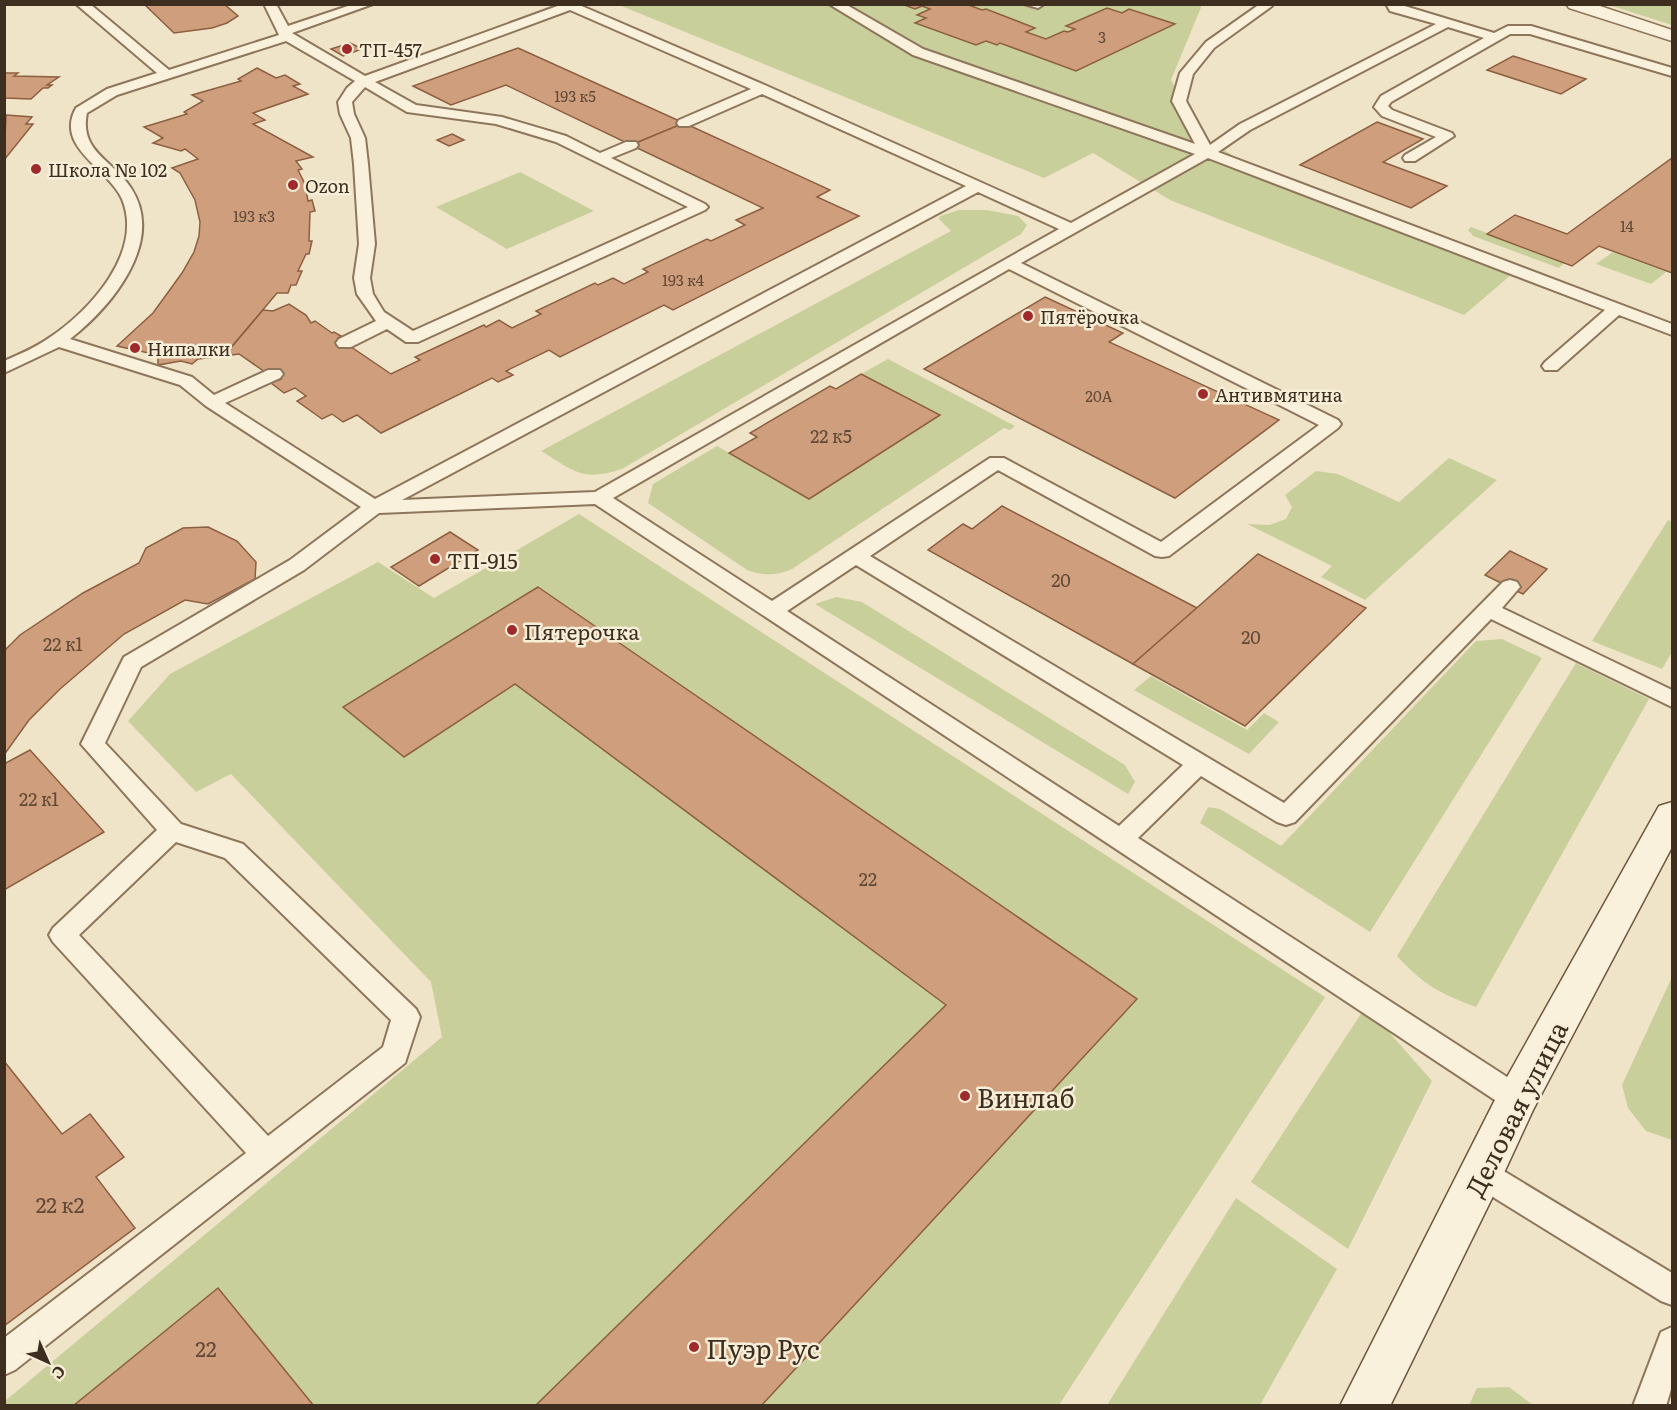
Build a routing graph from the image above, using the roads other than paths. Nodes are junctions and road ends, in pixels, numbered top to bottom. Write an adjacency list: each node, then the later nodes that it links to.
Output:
1 (82, 4): 15 (lane)
2 (270, 4): 11 (lane)
3 (367, 4): 11 (lane)
4 (835, 4): 20 (lane)
5 (1030, 4): 6 (lane)
6 (1038, 4)
7 (1392, 4): 10 (lane)
8 (1575, 4): 12 (street)
9 (1265, 5): 20 (lane)
10 (1447, 23): 13 (lane); 20 (lane)
11 (285, 34): 15 (lane); 16 (lane)
12 (1672, 36)
13 (1494, 37): 14 (lane); 22 (lane)
14 (1672, 72)
15 (165, 74): 29 (lane)
16 (364, 81): 17 (lane); 21 (lane); 27 (lane)
17 (762, 89): 18 (lane); 23 (lane)
18 (684, 123)
19 (631, 145): 21 (lane)
20 (1208, 153): 24 (lane); 26 (lane)
21 (599, 158): 27 (lane)
22 (1410, 158)
23 (976, 187): 24 (lane); 36 (lane)
24 (1070, 228): 25 (lane)
25 (1009, 263): 35 (lane); 37 (lane)
26 (1616, 309): 28 (lane); 31 (lane)
27 (388, 322): 30 (lane)
28 (1672, 330)
29 (57, 341): 32 (lane); 34 (lane)
30 (345, 343)
31 (1551, 366)
32 (4, 368)
33 (274, 374): 34 (lane)
34 (212, 402): 36 (lane)
35 (599, 498): 36 (lane); 40 (lane)
36 (374, 507): 44 (lane)
37 (856, 556): 40 (lane); 42 (lane)
38 (1510, 587): 39 (lane)
39 (1489, 610): 41 (lane); 42 (lane)
40 (771, 612): 45 (lane)
41 (1672, 699)
42 (1200, 764): 45 (lane)
43 (1672, 814): 46 (street, Деловая улица)
44 (172, 831): 47 (lane); 47 (lane)
45 (1120, 840): 46 (lane)
46 (1517, 1099): 48 (street, Деловая улица)
47 (265, 1153): 51 (lane)
48 (1482, 1174): 49 (lane); 52 (street, Деловая улица)
49 (1672, 1290)
50 (1672, 1343): 53 (lane)
51 (4, 1359)
52 (1364, 1406)
53 (1649, 1406)

